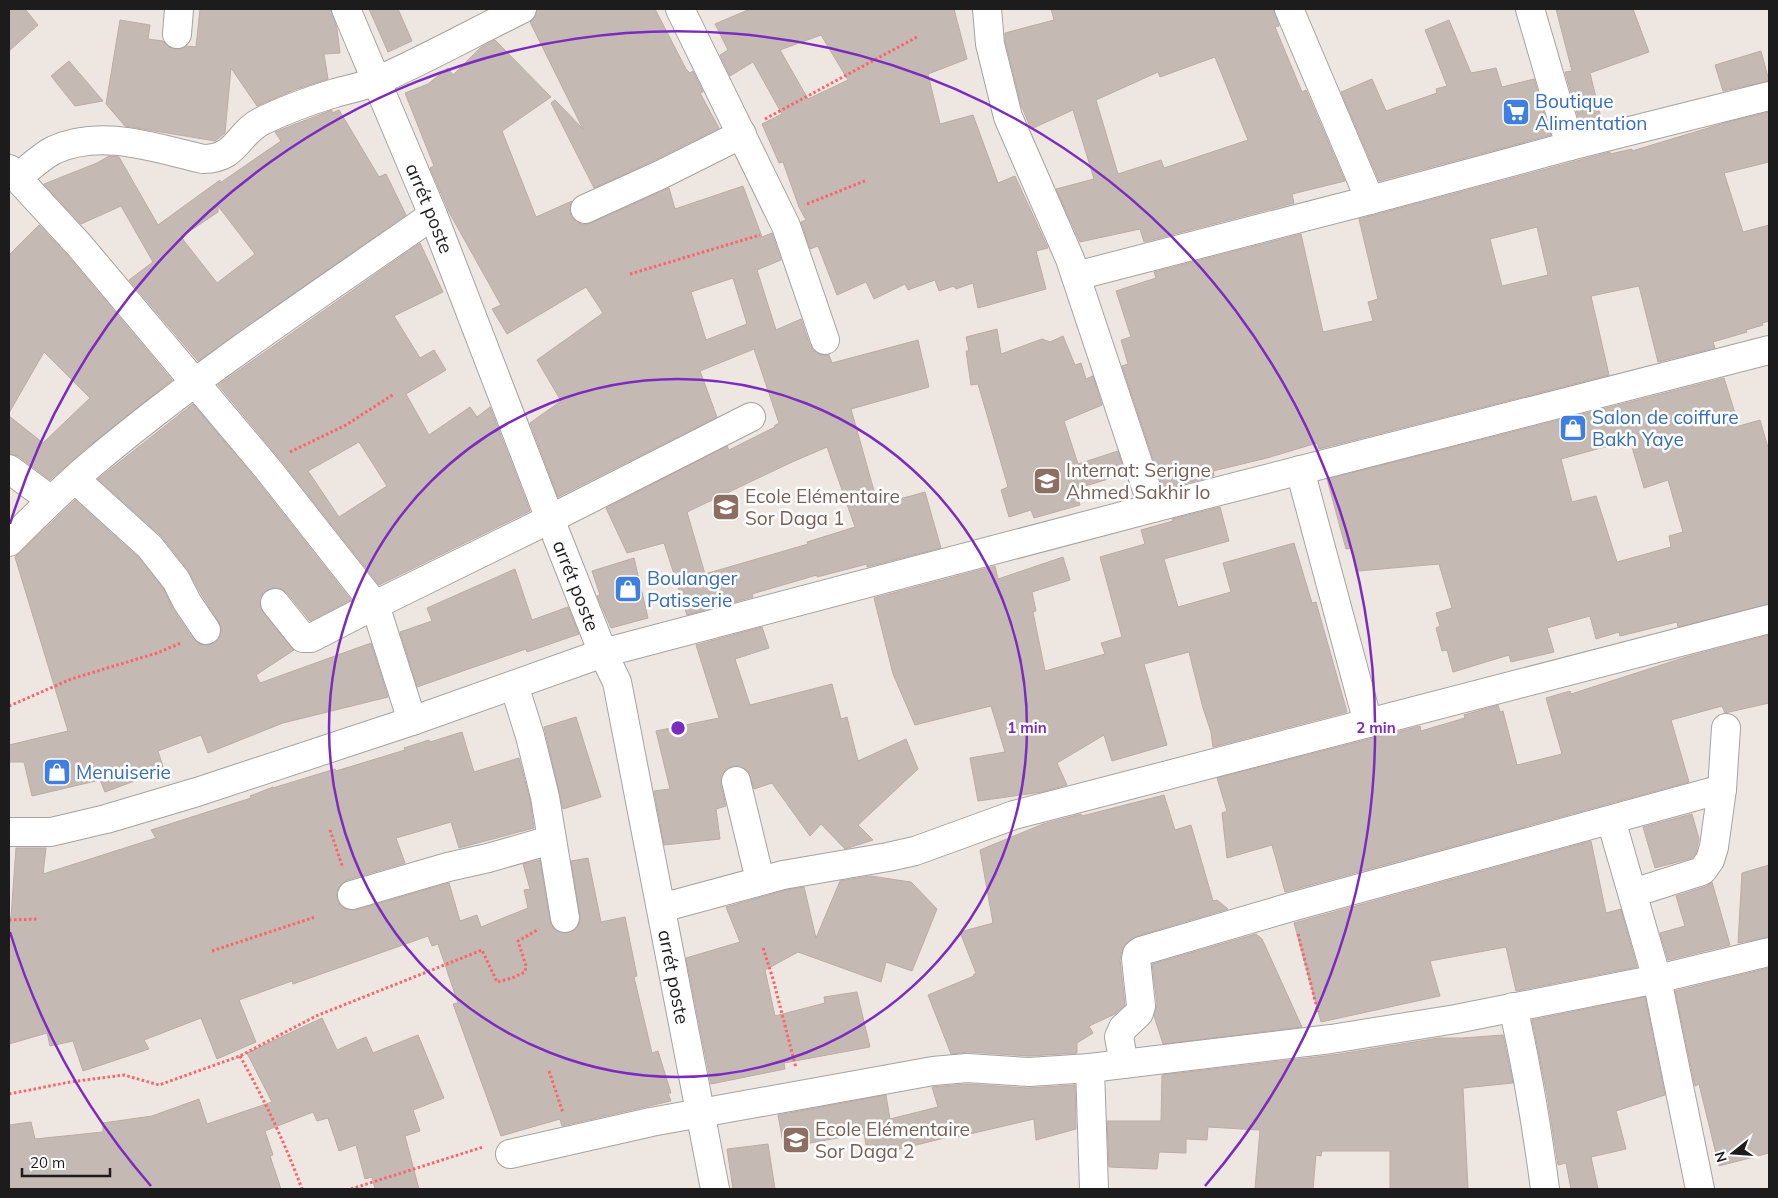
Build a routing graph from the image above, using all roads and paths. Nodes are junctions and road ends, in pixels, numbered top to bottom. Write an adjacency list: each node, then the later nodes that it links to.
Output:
1 (346, 9): 8 (street, arrét poste)
2 (522, 9): 8 (street)
3 (680, 9): 10 (street)
4 (987, 9): 19 (street)
5 (1290, 9): 14 (street)
6 (1530, 9): 11 (street)
7 (917, 37): 10 (path)
8 (377, 81): 12 (street); 16 (street, arrét poste)
9 (1769, 96): 11 (street)
10 (741, 133): 15 (street); 17 (street)
11 (1570, 146): 14 (street)
12 (13, 174): 22 (street)
13 (868, 180): 17 (path)
14 (1370, 200): 19 (street)
15 (584, 209)
16 (433, 215): 22 (street); 31 (street, arrét poste)
17 (783, 220): 18 (path); 20 (street)
18 (630, 274)
19 (1076, 276): 30 (street)
20 (824, 340)
21 (1769, 350): 27 (street)
22 (195, 383): 25 (street); 28 (street)
23 (394, 394): 25 (path)
24 (751, 417): 31 (street)
25 (267, 468): 34 (street)
26 (9, 469): 29 (street)
27 (1300, 470): 30 (street); 41 (street)
28 (74, 479): 29 (street); 36 (street)
29 (51, 500): 32 (street)
30 (1153, 508): 37 (street)
31 (550, 520): 34 (street); 37 (street, arrét poste)
32 (9, 542)
33 (275, 602): 34 (street)
34 (375, 605): 40 (street)
35 (1769, 619): 41 (street)
36 (206, 630): 39 (path)
37 (603, 653): 38 (street); 53 (street, arrét poste)
38 (514, 685): 40 (street); 48 (street)
39 (9, 706)
40 (412, 721): 47 (street)
41 (1368, 723): 49 (street)
42 (1726, 728): 44 (street)
43 (736, 781): 49 (street)
44 (1722, 789): 45 (street); 50 (street)
45 (1611, 820): 50 (street); 52 (street)
46 (330, 830): 51 (path)
47 (9, 832)
48 (551, 840): 51 (street); 55 (street)
49 (760, 880): 53 (street)
50 (1633, 892): 61 (street)
51 (352, 895)
52 (1291, 907): 63 (path); 65 (street)
53 (661, 908): 70 (street, arrét poste)
54 (315, 917): 59 (path)
55 (565, 918): 64 (path)
56 (39, 919): 57 (path)
57 (9, 920)
58 (763, 948): 69 (path)
59 (212, 951)
60 (1769, 952): 61 (street)
61 (1657, 979): 62 (street); 78 (street)
62 (1513, 1007): 63 (street); 77 (street)
63 (1325, 1039): 65 (street)
64 (240, 1056): 68 (path); 73 (path)
65 (1124, 1064): 66 (street)
66 (1090, 1068): 69 (street); 76 (street)
67 (549, 1071): 71 (path)
68 (9, 1094)
69 (802, 1095): 70 (street)
70 (701, 1113): 71 (street); 75 (street, arrét poste)
71 (571, 1140): 72 (street)
72 (510, 1154): 74 (path)
73 (302, 1189)
74 (351, 1189)
75 (715, 1189)
76 (1094, 1189)
77 (1545, 1189)
78 (1700, 1189)

